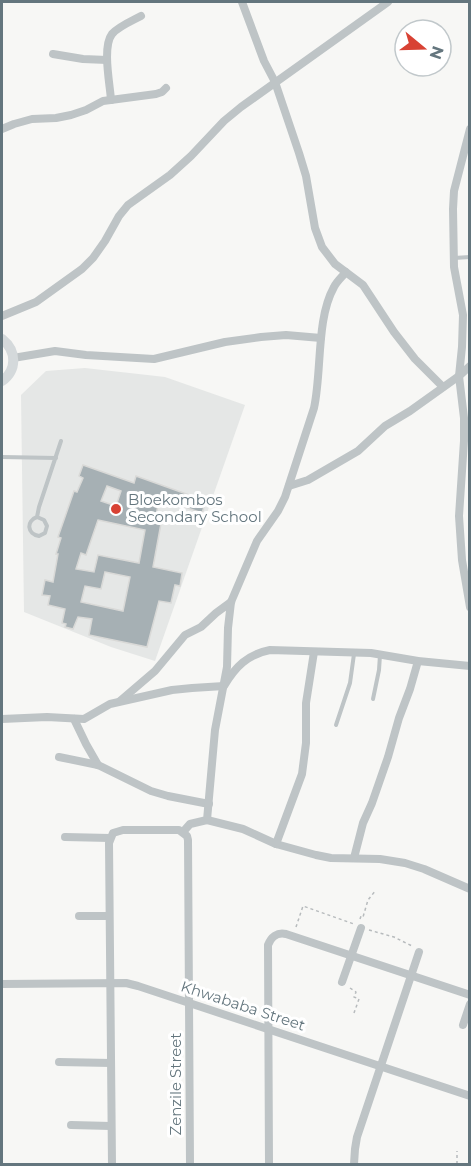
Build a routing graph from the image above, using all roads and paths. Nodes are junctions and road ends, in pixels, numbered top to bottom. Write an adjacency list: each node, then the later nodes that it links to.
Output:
1 (242, 2): 6 (street)
2 (388, 2): 6 (street)
3 (141, 16): 5 (street)
4 (53, 54): 5 (street)
5 (107, 60): 8 (street)
6 (275, 82): 13 (street); 14 (street)
7 (166, 88): 8 (street)
8 (111, 100): 9 (street)
9 (2, 129)
10 (470, 129): 11 (street)
11 (453, 258): 12 (lane); 19 (street)
12 (470, 258)
13 (346, 272): 15 (street); 21 (street)
14 (2, 316)
15 (321, 338): 17 (street); 25 (street)
16 (2, 339): 17 (main road)
17 (13, 358): 20 (main road)
18 (470, 366): 19 (street)
19 (459, 376): 21 (street); 28 (street)
20 (2, 382)
21 (443, 387): 25 (street)
22 (62, 441): 24 (lane)
23 (2, 457): 24 (lane)
24 (56, 458): 26 (lane)
25 (289, 486): 27 (street)
26 (37, 517): 26 (lane)
27 (231, 602): 34 (street); 36 (street)
28 (470, 607)
29 (315, 652): 30 (street); 34 (street); 47 (street)
30 (354, 653): 31 (street); 39 (lane)
31 (380, 655): 32 (street); 35 (lane)
32 (418, 661): 33 (street); 48 (street)
33 (470, 666)
34 (224, 686): 36 (street); 42 (street)
35 (373, 699)
36 (119, 702): 38 (street)
37 (2, 719): 38 (street)
38 (74, 719): 41 (street)
39 (336, 725)
40 (59, 757): 41 (street)
41 (98, 765): 42 (street)
42 (209, 804): 43 (street)
43 (207, 820): 44 (street); 47 (street)
44 (183, 832): 46 (street); 62 (street, Zenzile Street)
45 (65, 837): 46 (street)
46 (110, 838): 52 (street)
47 (276, 844): 48 (street)
48 (354, 858): 49 (street)
49 (470, 889)
50 (376, 890): 54 (path)
51 (79, 916): 52 (street)
52 (109, 916): 59 (street)
53 (361, 928): 55 (path); 56 (street)
54 (293, 936): 56 (street); 66 (street)
55 (419, 952): 57 (street)
56 (351, 956): 57 (street); 58 (street)
57 (411, 975): 61 (street); 69 (street)
58 (342, 982): 64 (path)
59 (110, 983): 60 (street, Khwababa Street); 62 (street, Khwababa Street); 68 (street)
60 (2, 984)
61 (470, 995)
62 (189, 1003): 66 (street, Khwababa Street); 75 (street, Zenzile Street)
63 (470, 1004): 65 (street)
64 (354, 1013)
65 (463, 1025)
66 (268, 1029): 69 (street, Khwababa Street); 76 (street)
67 (60, 1062): 68 (street)
68 (111, 1063): 72 (street)
69 (381, 1066): 70 (street, Khwababa Street); 77 (street)
70 (470, 1096)
71 (71, 1125): 72 (street)
72 (111, 1126): 74 (street)
73 (457, 1151): 78 (path)
74 (112, 1164)
75 (190, 1164)
76 (269, 1164)
77 (354, 1164)
78 (457, 1164)

